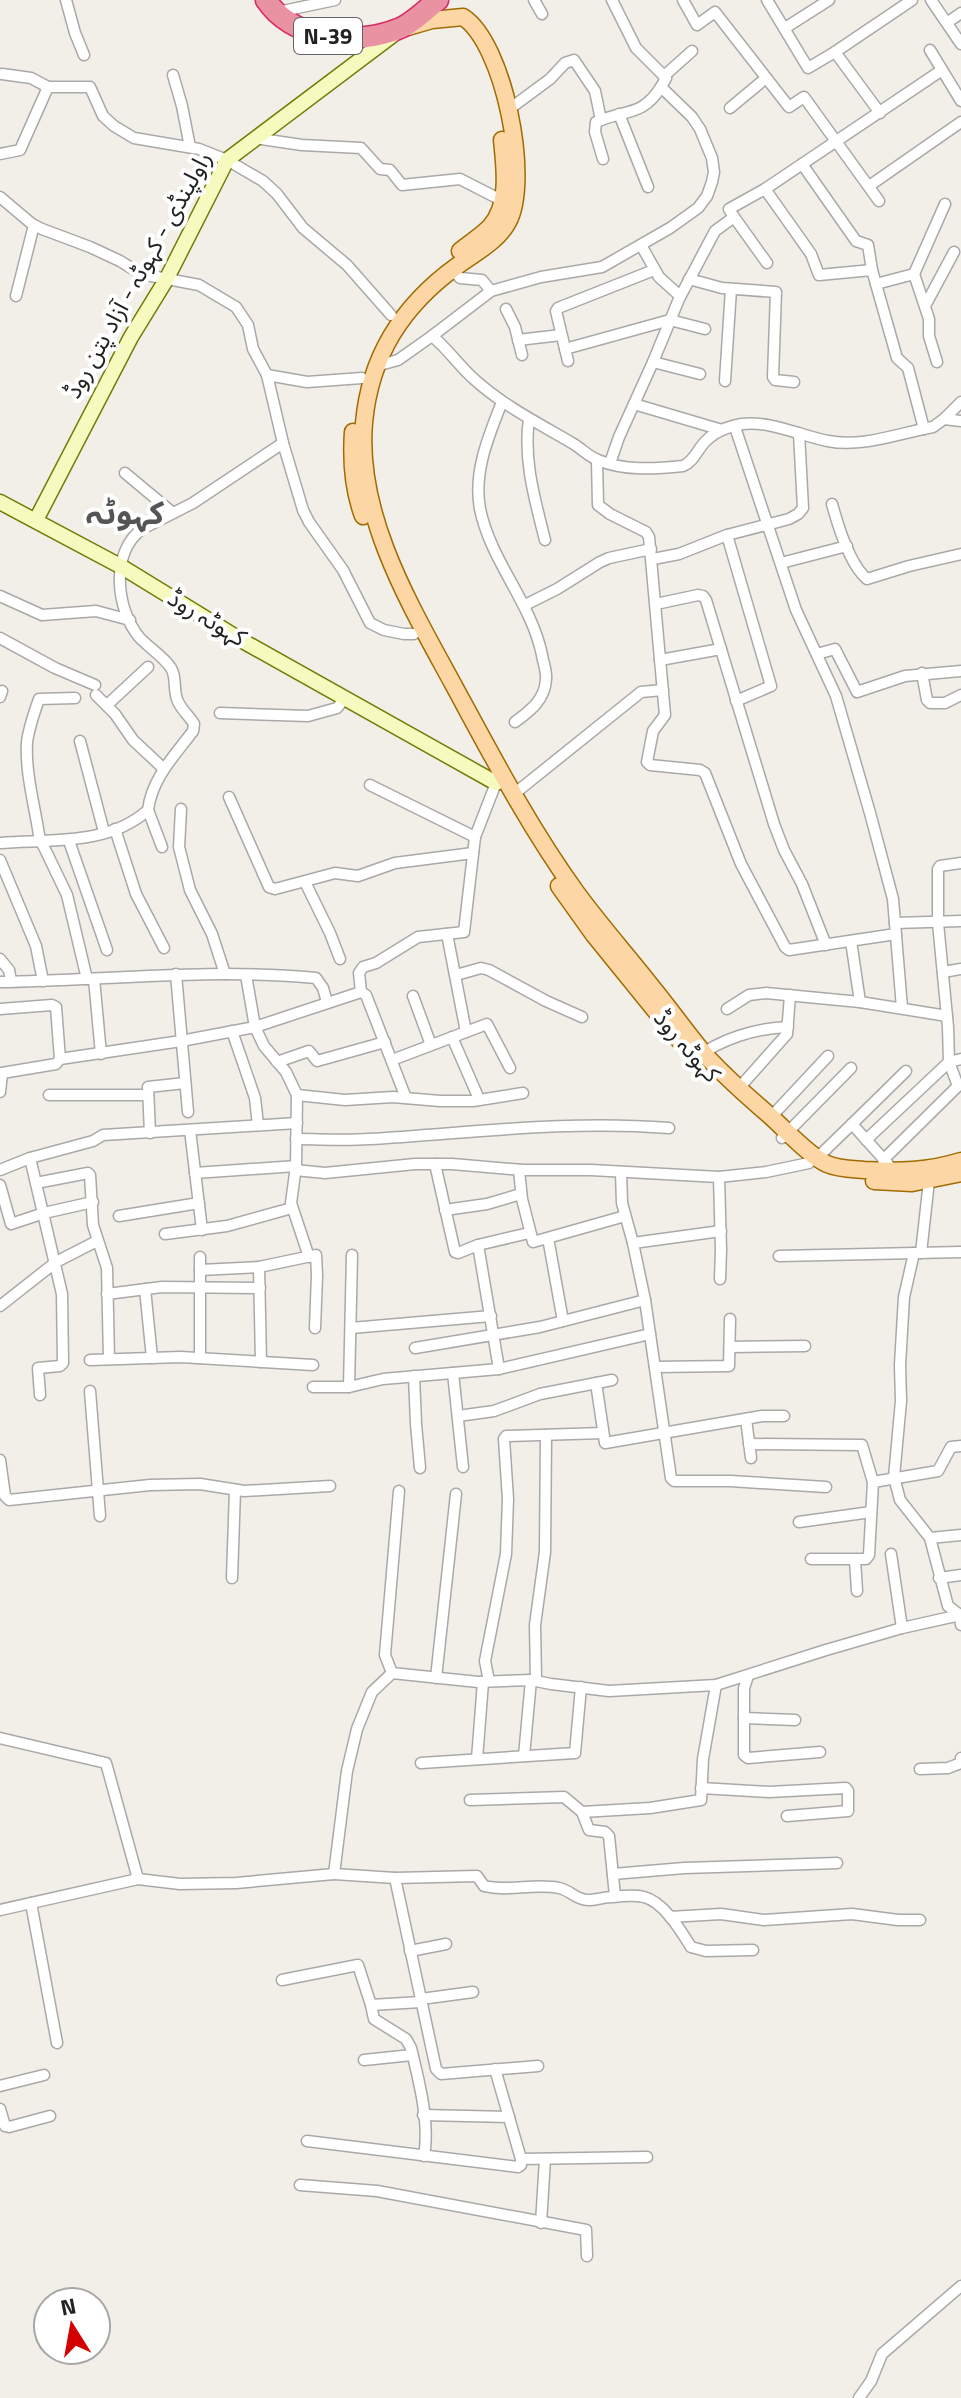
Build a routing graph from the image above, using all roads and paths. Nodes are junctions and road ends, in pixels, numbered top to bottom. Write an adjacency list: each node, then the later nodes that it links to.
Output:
1 (66, 0): 22 (street)
2 (335, 0): 11 (street)
3 (438, 0): 16 (highway, راولپنڈی - کہوٹہ - آزاد پتن روڈ / N-39)
4 (534, 0): 13 (street)
5 (612, 0): 27 (street)
6 (683, 0): 26 (street)
7 (767, 0): 17 (street)
8 (829, 0): 17 (street)
9 (912, 0): 21 (street)
10 (931, 0): 15 (street)
11 (273, 5): 16 (highway, N-39)
12 (961, 13): 15 (street)
13 (542, 14)
14 (450, 18): 16 (main road); 31 (main road); 47 (main road)
15 (948, 22): 18 (street)
16 (401, 28): 36 (main road, راولپنڈی - کہوٹہ - آزاد پتن روڈ / N-39)
17 (785, 28): 21 (street)
18 (961, 44)
19 (930, 50): 23 (street)
20 (692, 51): 27 (street)
21 (835, 52): 32 (street)
22 (84, 55)
23 (942, 70): 29 (street); 32 (street)
24 (2, 74): 28 (street)
25 (173, 75): 38 (street)
26 (766, 78): 30 (street); 37 (street)
27 (662, 81): 33 (street); 52 (street)
28 (48, 87): 38 (street); 39 (street)
29 (961, 101)
30 (730, 108)
31 (508, 110): 34 (street); 55 (main road)
32 (880, 113): 37 (street)
33 (619, 114): 34 (street); 44 (street)
34 (601, 120): 40 (street)
35 (961, 122): 43 (street)
36 (254, 138): 41 (main road, راولپنڈی - کہوٹہ - آزاد پتن روڈ / N-39); 47 (street)
37 (837, 141): 42 (street); 43 (street)
38 (190, 147): 41 (street)
39 (0, 154)
40 (603, 159)
41 (227, 160): 60 (main road, راولپنڈی - کہوٹہ - آزاد پتن روڈ / N-39); 68 (street)
42 (802, 164): 45 (street); 57 (street)
43 (869, 186): 48 (street)
44 (648, 187)
45 (765, 189): 50 (street); 57 (street)
46 (0, 197): 51 (street)
47 (503, 201): 68 (main road)
48 (879, 201)
49 (945, 204): 58 (street)
50 (734, 217): 54 (street); 59 (street)
51 (34, 225): 60 (street); 64 (street)
52 (641, 245): 56 (street); 63 (street)
53 (954, 252): 66 (street)
54 (767, 263)
55 (452, 269): 63 (street); 79 (main road)
56 (654, 270): 65 (street); 71 (street)
57 (872, 270): 61 (street)
58 (914, 274): 61 (street); 66 (street)
59 (689, 279): 62 (street); 65 (street)
60 (166, 280): 81 (street); 102 (main road, راولپنڈی - کہوٹہ - آزاد پتن روڈ / N-39)
61 (876, 284): 92 (street)
62 (731, 289): 83 (street); 84 (street)
63 (491, 291): 72 (street)
64 (16, 296)
65 (680, 296): 69 (street)
66 (925, 306): 78 (street)
67 (506, 309): 73 (street)
68 (391, 315): 82 (main road)
69 (670, 320): 70 (street); 74 (street); 77 (street)
70 (705, 329)
71 (561, 335): 73 (street); 74 (street)
72 (432, 336): 79 (street); 85 (street)
73 (518, 340): 75 (street)
74 (565, 349): 76 (street)
75 (522, 355)
76 (568, 361)
77 (653, 362): 80 (street); 87 (street)
78 (937, 362)
79 (376, 366): 133 (main road)
80 (700, 374)
81 (267, 375): 82 (street); 95 (street)
82 (362, 378): 115 (main road)
83 (725, 381)
84 (794, 382)
85 (502, 402): 88 (street); 113 (street)
86 (961, 402): 89 (street)
87 (634, 404): 93 (street); 97 (street)
88 (529, 419): 96 (street); 105 (street)
89 (944, 419): 90 (street); 92 (street)
90 (961, 421)
91 (735, 427): 93 (street); 94 (street); 103 (street)
92 (924, 429): 94 (street)
93 (722, 430): 97 (street)
94 (799, 433): 103 (street)
95 (283, 443): 101 (street); 115 (street)
96 (597, 460): 97 (street); 107 (street)
97 (610, 463)
98 (125, 473): 101 (street)
99 (0, 502): 102 (main road, کہوٹہ روڈ)
100 (832, 504): 106 (street)
101 (173, 513): 110 (street)
102 (36, 520): 110 (main road, کہوٹہ روڈ)
103 (768, 523): 104 (street); 109 (street)
104 (727, 535): 107 (street); 127 (street)
105 (545, 540)
106 (847, 546): 108 (street); 109 (street)
107 (652, 554): 112 (street); 113 (street)
108 (961, 554)
109 (781, 563): 118 (street)
110 (122, 567): 114 (street); 126 (main road, کہوٹہ روڈ)
111 (0, 596): 114 (street)
112 (656, 604): 117 (street); 119 (street)
113 (525, 605): 130 (street)
114 (130, 620): 132 (street)
115 (414, 634): 133 (main road)
116 (0, 638): 128 (street)
117 (721, 649): 119 (street); 127 (street)
118 (817, 654): 122 (street); 151 (street)
119 (660, 660): 123 (street)
120 (148, 667): 128 (street)
121 (961, 671): 122 (street)
122 (922, 673): 124 (street)
123 (663, 690): 135 (street); 154 (street)
124 (961, 695)
125 (75, 698): 142 (street)
126 (345, 698): 129 (street); 133 (main road, کہوٹہ روڈ)
127 (736, 701): 154 (street)
128 (107, 705): 132 (street)
129 (220, 713)
130 (515, 722)
131 (80, 741): 139 (street)
132 (164, 769): 138 (street)
133 (500, 781): 135 (main road, کہوٹہ روڈ); 140 (street); 187 (main road, کہوٹہ روڈ)
134 (370, 785): 140 (street)
135 (514, 794): 187 (main road, کہوٹہ روڈ)
136 (229, 797): 148 (street)
137 (181, 809): 162 (street)
138 (148, 810): 139 (street); 144 (street)
139 (109, 830): 141 (street); 155 (street)
140 (475, 837): 145 (street)
141 (69, 841): 142 (street); 156 (street)
142 (41, 842): 143 (street); 165 (street)
143 (0, 843)
144 (162, 847)
145 (473, 853): 148 (street); 152 (street)
146 (0, 860): 166 (street)
147 (961, 863): 150 (street)
148 (305, 882): 158 (street)
149 (961, 921): 150 (street)
150 (938, 923): 151 (street); 160 (street)
151 (896, 929): 153 (street); 173 (street)
152 (447, 934): 164 (street); 168 (street)
153 (851, 941): 154 (street); 172 (street)
154 (826, 945)
155 (164, 948)
156 (107, 950)
157 (0, 959): 167 (street)
158 (340, 959)
159 (961, 969): 160 (street)
160 (943, 972): 176 (street)
161 (176, 974): 162 (street); 165 (street); 183 (street)
162 (225, 974): 163 (street)
163 (246, 975): 171 (street); 178 (street)
164 (456, 975): 177 (street); 181 (street)
165 (91, 979): 166 (street); 186 (street)
166 (43, 981): 167 (street)
167 (6, 982)
168 (361, 992): 171 (street); 184 (street)
169 (790, 995): 172 (street); 175 (street); 179 (street)
170 (413, 996): 185 (street)
171 (327, 1002): 178 (street)
172 (860, 1002): 173 (street)
173 (902, 1008): 176 (street)
174 (0, 1009): 189 (street)
175 (727, 1009)
176 (947, 1016): 193 (street)
177 (582, 1017)
178 (255, 1027): 180 (street); 192 (street)
179 (788, 1027): 187 (street); 198 (street)
180 (232, 1031): 183 (street); 210 (street)
181 (466, 1032): 182 (street); 194 (street)
182 (452, 1037): 185 (street); 205 (street)
183 (181, 1041): 186 (street); 197 (street)
184 (385, 1042): 191 (street); 192 (street)
185 (431, 1045): 191 (street)
186 (101, 1054): 189 (street)
187 (699, 1056): 198 (main road, کہوٹہ روڈ); 214 (main road, کہوٹہ روڈ)
188 (828, 1056): 207 (street)
189 (60, 1059): 199 (street)
190 (961, 1059): 193 (street)
191 (392, 1060): 204 (street)
192 (277, 1062): 203 (street)
193 (949, 1062): 216 (street); 221 (street)
194 (510, 1068)
195 (851, 1068): 214 (street)
196 (906, 1071): 209 (street)
197 (185, 1083): 202 (street); 206 (street)
198 (739, 1088): 207 (main road, کہوٹہ روڈ)
199 (0, 1092)
200 (523, 1093): 205 (street)
201 (49, 1095): 202 (street)
202 (148, 1095): 213 (street)
203 (297, 1095): 204 (street); 208 (street)
204 (406, 1098): 205 (street)
205 (479, 1099)
206 (188, 1112)
207 (771, 1117): 214 (main road, کہوٹہ روڈ)
208 (297, 1123): 210 (street); 215 (street)
209 (852, 1124): 216 (street); 218 (street)
210 (258, 1125): 212 (street)
211 (669, 1128): 215 (street)
212 (190, 1130): 213 (street); 226 (street)
213 (150, 1133): 217 (street)
214 (785, 1135): 218 (main road, کہوٹہ روڈ)
215 (296, 1139): 222 (street)
216 (866, 1140): 221 (street)
217 (30, 1158): 223 (street); 230 (street)
218 (813, 1160): 221 (main road, کہوٹہ روڈ); 228 (street); 229 (main road, کہوٹہ روڈ)
219 (961, 1161): 221 (main road, کہوٹہ روڈ)
220 (435, 1164): 222 (street); 224 (street); 236 (street)
221 (889, 1166)
222 (295, 1168): 226 (street); 235 (street)
223 (0, 1170)
224 (519, 1170): 225 (street); 232 (street)
225 (621, 1172): 228 (street); 239 (street)
226 (195, 1173): 234 (street)
227 (961, 1173): 229 (main road, کہوٹہ روڈ)
228 (719, 1177): 241 (street)
229 (929, 1181): 249 (street)
230 (36, 1183): 233 (street); 237 (street)
231 (0, 1185): 237 (street)
232 (521, 1194): 236 (street); 242 (street)
233 (93, 1202): 237 (street); 245 (street)
234 (199, 1203): 238 (street); 240 (street)
235 (292, 1208): 240 (street); 253 (street)
236 (445, 1210): 247 (street)
237 (44, 1213): 254 (street)
238 (119, 1216)
239 (625, 1216): 244 (street); 246 (street)
240 (202, 1230): 243 (street)
241 (721, 1231): 246 (street); 257 (street)
242 (529, 1233): 244 (street); 247 (street)
243 (165, 1234)
244 (548, 1238): 266 (street)
245 (97, 1241): 254 (street); 261 (street)
246 (633, 1243): 262 (street)
247 (478, 1245): 264 (street)
248 (961, 1252): 249 (street)
249 (918, 1253): 251 (street); 302 (street)
250 (352, 1255): 268 (street)
251 (779, 1256)
252 (200, 1257): 256 (street)
253 (309, 1257): 255 (street); 267 (street)
254 (56, 1262): 263 (street); 289 (street)
255 (259, 1267): 256 (street); 259 (street)
256 (200, 1270): 258 (street)
257 (720, 1279)
258 (200, 1288): 259 (street); 260 (street); 275 (street)
259 (260, 1288): 278 (street)
260 (145, 1289): 261 (street); 274 (street)
261 (107, 1294): 276 (street)
262 (645, 1300): 266 (street); 270 (street)
263 (0, 1306)
264 (491, 1316): 268 (street); 269 (street)
265 (730, 1319): 272 (street)
266 (563, 1321): 269 (street)
267 (315, 1328)
268 (351, 1328): 287 (street)
269 (494, 1333): 273 (street); 281 (street)
270 (650, 1334): 280 (street); 281 (street)
271 (805, 1346): 272 (street)
272 (730, 1347): 280 (street)
273 (415, 1348)
274 (152, 1358): 275 (street); 276 (street)
275 (200, 1358): 278 (street)
276 (109, 1359): 277 (street)
277 (90, 1360)
278 (261, 1362): 279 (street)
279 (313, 1365)
280 (655, 1367): 294 (street)
281 (499, 1369): 282 (street)
282 (453, 1373): 283 (street); 290 (street)
283 (414, 1376): 287 (street); 301 (street)
284 (612, 1380): 285 (street)
285 (596, 1383): 290 (street); 293 (street)
286 (313, 1387): 287 (street)
287 (349, 1387)
288 (90, 1391): 306 (street)
289 (40, 1395)
290 (458, 1416): 300 (street)
291 (784, 1416): 292 (street)
292 (746, 1419): 294 (street); 296 (street)
293 (603, 1433): 294 (street); 295 (street)
294 (665, 1433): 305 (street)
295 (546, 1435): 328 (street); 329 (street)
296 (749, 1444): 298 (street); 303 (street)
297 (961, 1446): 302 (street)
298 (751, 1458)
299 (0, 1460): 306 (street)
300 (463, 1467)
301 (420, 1468)
302 (894, 1477): 303 (street); 314 (street)
303 (873, 1482): 310 (street)
304 (330, 1486): 307 (street)
305 (826, 1487)
306 (99, 1490): 307 (street); 311 (street)
307 (235, 1490): 319 (street)
308 (399, 1491): 325 (street)
309 (456, 1494): 327 (street)
310 (871, 1512): 312 (street); 317 (street)
311 (100, 1516)
312 (799, 1522)
313 (961, 1535): 314 (street)
314 (930, 1538): 320 (street)
315 (891, 1554): 324 (street)
316 (811, 1559): 317 (street)
317 (855, 1560): 321 (street)
318 (961, 1575): 320 (street)
319 (232, 1578)
320 (939, 1578): 322 (street)
321 (857, 1591)
322 (960, 1615): 323 (street); 324 (street)
323 (961, 1625)
324 (902, 1628): 326 (street)
325 (392, 1673): 327 (street); 346 (street)
326 (748, 1676): 330 (street); 332 (street)
327 (436, 1678): 329 (street)
328 (534, 1680): 329 (street); 331 (street); 336 (street)
329 (486, 1681): 338 (street)
330 (716, 1685): 331 (street); 341 (street)
331 (581, 1687): 336 (street)
332 (744, 1718): 333 (street); 335 (street)
333 (795, 1720)
334 (0, 1738): 349 (street)
335 (820, 1752)
336 (524, 1756): 338 (street)
337 (961, 1758): 340 (street)
338 (477, 1759): 339 (street)
339 (421, 1763)
340 (920, 1769)
341 (701, 1788): 343 (street); 344 (street)
342 (470, 1800): 343 (street)
343 (582, 1812): 347 (street)
344 (787, 1816)
345 (837, 1863): 347 (street)
346 (334, 1874): 348 (street); 349 (street)
347 (613, 1874): 350 (street)
348 (395, 1878): 350 (street); 357 (street)
349 (138, 1879): 351 (street)
350 (615, 1896): 353 (street)
351 (31, 1903): 352 (street); 362 (street)
352 (0, 1910)
353 (670, 1917): 354 (street); 356 (street)
354 (920, 1920)
355 (446, 1944): 357 (street)
356 (753, 1950)
357 (410, 1951): 360 (street)
358 (282, 1980): 361 (street)
359 (473, 1992): 360 (street)
360 (421, 2000): 361 (street); 366 (street)
361 (371, 2005): 363 (street)
362 (57, 2043)
363 (412, 2055): 364 (street); 370 (street)
364 (364, 2060)
365 (538, 2066): 366 (street)
366 (495, 2069): 372 (street)
367 (44, 2075): 368 (street)
368 (0, 2086)
369 (0, 2109): 371 (street)
370 (423, 2115): 372 (street); 374 (street)
371 (50, 2116)
372 (509, 2117): 376 (street)
373 (307, 2141): 374 (street)
374 (424, 2156): 376 (street)
375 (647, 2157): 377 (street)
376 (521, 2159): 377 (street)
377 (545, 2159): 379 (street)
378 (300, 2185): 379 (street)
379 (541, 2223): 380 (street)
380 (587, 2256)
381 (961, 2286): 382 (street)
382 (859, 2398)

